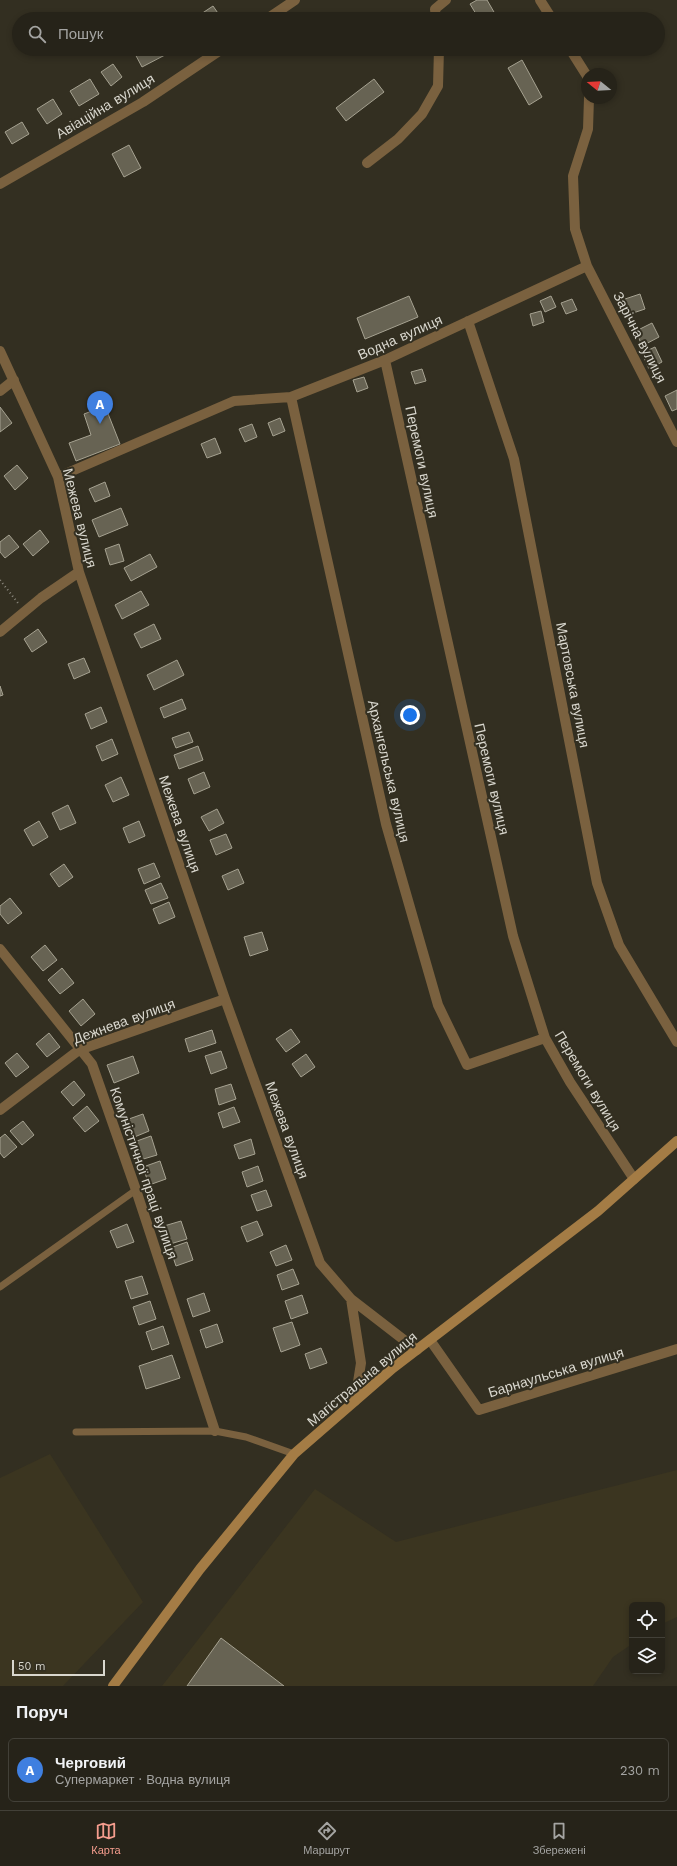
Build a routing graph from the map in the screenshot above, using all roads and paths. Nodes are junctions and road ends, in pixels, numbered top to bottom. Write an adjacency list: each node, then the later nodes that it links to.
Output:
1 (295, 0): 4 (street)
2 (446, 0): 5 (street)
3 (540, 0): 6 (street)
4 (277, 12)
5 (435, 12)
6 (548, 12)
7 (212, 56): 13 (street, Авіаційна вулиця)
8 (439, 56): 12 (street)
9 (574, 56): 10 (street)
10 (582, 68)
11 (589, 104): 14 (street)
12 (367, 163)
13 (0, 184)
14 (588, 266): 15 (street, Водна вулиця); 21 (street, Зарічна вулиця)
15 (468, 321): 17 (street, Водна вулиця); 30 (street, Мартовська вулиця)
16 (0, 351): 18 (street, Межева вулиця)
17 (386, 360): 20 (street, Водна вулиця); 29 (street, Перемоги вулиця)
18 (14, 380): 19 (street); 22 (street, Межева вулиця)
19 (0, 391)
20 (291, 397): 22 (street, Водна вулиця); 29 (street, Архангельська вулиця)
21 (677, 442)
22 (58, 477): 23 (street, Межева вулиця)
23 (80, 572): 25 (street); 28 (street, Межева вулиця)
24 (0, 580): 25 (path)
25 (25, 611): 26 (street)
26 (0, 632)
27 (0, 949): 31 (street, Комуністичної праці вулиця)
28 (226, 999): 31 (street, Дежнева вулиця); 37 (street, Межева вулиця)
29 (545, 1038): 34 (street, Перемоги вулиця)
30 (677, 1042)
31 (79, 1050): 32 (street, Дежнева вулиця); 35 (street, Комуністичної праці вулиця)
32 (0, 1110)
33 (677, 1141): 34 (main road, Магістральна вулиця)
34 (634, 1179): 38 (main road, Магістральна вулиця)
35 (136, 1190): 36 (lane); 42 (street, Комуністичної праці вулиця)
36 (0, 1287)
37 (351, 1299): 40 (street, Межева вулиця); 41 (street)
38 (430, 1340): 39 (street, Барнаульська вулиця); 40 (main road, Магістральна вулиця)
39 (677, 1349)
40 (417, 1350): 41 (main road, Магістральна вулиця)
41 (355, 1401): 44 (main road, Магістральна вулиця)
42 (215, 1431): 43 (lane); 44 (lane)
43 (76, 1432)
44 (294, 1454): 45 (main road, Магістральна вулиця)
45 (113, 1686)

